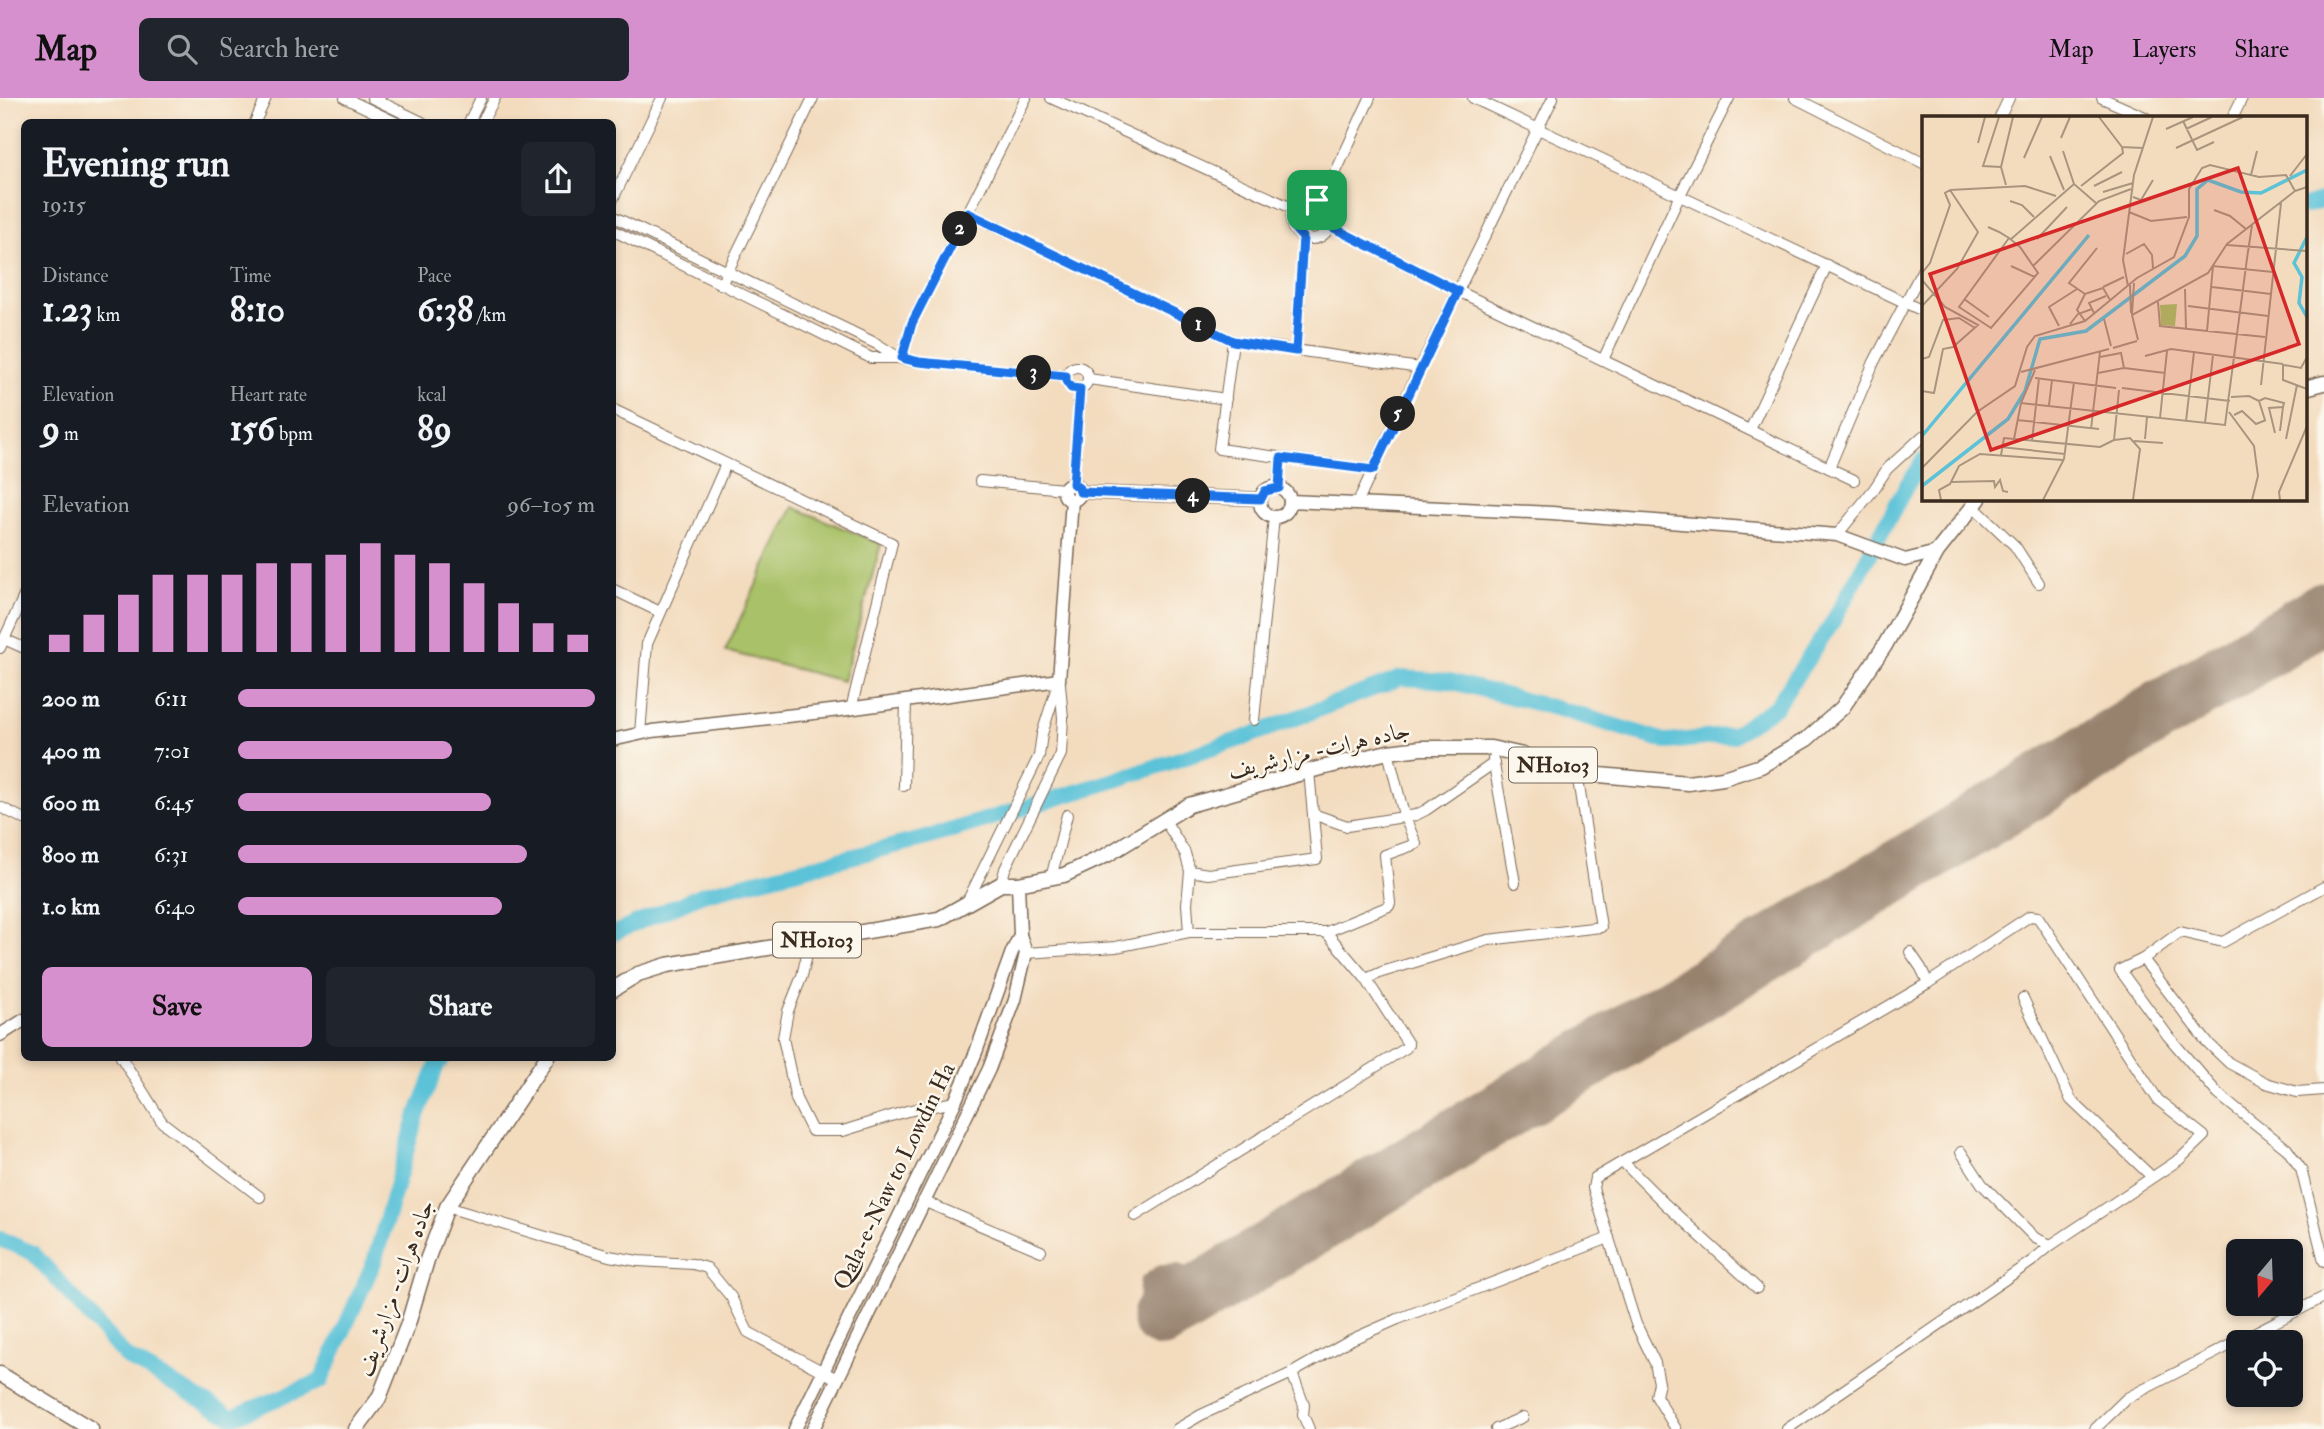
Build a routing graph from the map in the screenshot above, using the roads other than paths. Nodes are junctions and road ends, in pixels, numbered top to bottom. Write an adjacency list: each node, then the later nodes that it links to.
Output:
1 (266, 98): 21 (street)
2 (345, 98): 22 (street)
3 (372, 98): 23 (street)
4 (481, 98): 24 (street)
5 (495, 98): 25 (street)
6 (662, 98): 28 (street)
7 (813, 98): 39 (street)
8 (1026, 98): 32 (street)
9 (1051, 98): 31 (street)
10 (1370, 98): 30 (street)
11 (1473, 98): 26 (street)
12 (1553, 98): 26 (street)
13 (1729, 98): 29 (street)
14 (1795, 98): 27 (street)
15 (2009, 98): 18 (street)
16 (2102, 98): 19 (street)
17 (2242, 98): 20 (street)
18 (2000, 116)
19 (2142, 116)
20 (2233, 116)
21 (256, 119)
22 (389, 119)
23 (416, 119)
24 (470, 119)
25 (484, 119)
26 (1538, 129): 29 (street); 41 (street)
27 (1922, 162)
28 (616, 193)
29 (1680, 194): 37 (street); 49 (street)
30 (1322, 202): 31 (street); 34 (street)
31 (1294, 209): 36 (street)
32 (968, 213): 46 (street); 48 (street)
33 (616, 218): 39 (street)
34 (1330, 226): 36 (street); 41 (street)
35 (616, 232): 40 (street)
36 (1303, 237): 47 (street)
37 (1828, 265): 42 (street); 58 (street)
38 (1922, 271): 42 (street)
39 (728, 272): 40 (street); 43 (street)
40 (721, 285): 45 (street)
41 (1458, 291): 49 (street); 50 (street)
42 (1905, 304): 44 (street); 62 (street)
43 (797, 306): 45 (street); 48 (street)
44 (1922, 311)
45 (791, 320): 48 (street)
46 (1233, 341): 47 (street); 56 (street)
47 (1296, 351): 50 (street)
48 (900, 358): 51 (street)
49 (1604, 360): 58 (street)
50 (1420, 368): 63 (street)
51 (1066, 376): 52 (street); 55 (street)
52 (1089, 379): 55 (street); 56 (street)
53 (2324, 383): 54 (highway)
54 (2306, 388)
55 (1080, 389): 67 (street)
56 (1226, 399): 60 (street)
57 (616, 412): 61 (street)
58 (1750, 430): 62 (street)
59 (1922, 437): 73 (street)
60 (1281, 458): 63 (street); 66 (street)
61 (726, 464): 78 (street); 83 (street)
62 (1829, 468): 64 (street)
63 (1373, 470): 71 (street)
64 (1854, 480)
65 (980, 481): 67 (street)
66 (1279, 488): 68 (main road); 69 (main road)
67 (1072, 491): 68 (main road); 81 (main road)
68 (1261, 499): 72 (main road)
69 (1290, 501): 71 (main road); 72 (main road)
70 (1976, 502): 74 (highway, جاده هرات- مزارشریف / NH0103); 75 (street)
71 (1357, 504): 73 (main road)
72 (1274, 517): 84 (street)
73 (1837, 535): 74 (main road)
74 (1937, 552): 91 (highway, جاده هرات- مزارشریف / NH0103)
75 (2039, 583)
76 (616, 591): 78 (street)
77 (21, 602): 79 (street)
78 (660, 612): 85 (street)
79 (2, 643): 80 (street)
80 (21, 647)
81 (1059, 680): 82 (main road); 102 (street); 105 (street)
82 (906, 701): 83 (main road); 92 (street)
83 (850, 709): 85 (main road)
84 (1254, 720)
85 (640, 734): 86 (main road)
86 (616, 739)
87 (1492, 748): 88 (highway, جاده هرات- مزارشریف / NH0103); 89 (street); 91 (highway, جاده هرات- مزارشریف / NH0103)
88 (1388, 752): 90 (highway, جاده هرات- مزارشریف / NH0103); 96 (street)
89 (1494, 763): 96 (street); 101 (street)
90 (1309, 771): 94 (street); 98 (highway, جاده هرات- مزارشریف / NH0103)
91 (1577, 773): 113 (street)
92 (904, 786)
93 (0, 807): 97 (street)
94 (1313, 814): 96 (street); 99 (street)
95 (1067, 815): 100 (street)
96 (1404, 815): 107 (street)
97 (21, 818)
98 (1164, 819): 99 (street); 100 (highway, جاده هرات- مزارشریف / NH0103)
99 (1190, 871): 106 (street)
100 (1051, 878): 103 (highway, جاده هرات- مزارشریف / NH0103)
101 (1515, 883)
102 (1001, 884): 103 (highway, جاده هرات- مزارشریف / NH0103); 105 (highway, جاده هرات- مزارشریف / NH0103)
103 (1018, 884): 108 (main road, Qala-e-Naw to Lowdin Ha)
104 (2324, 887): 112 (street)
105 (966, 902): 109 (highway, جاده هرات- مزارشریف / NH0103)
106 (1189, 932): 107 (street); 111 (street)
107 (1326, 932): 113 (street)
108 (1020, 935): 111 (main road, Qala-e-Naw to Lowdin Ha); 122 (main road, Qala-e-Naw to Lowdin Ha)
109 (810, 941): 115 (highway, جاده هرات- مزارشریف / NH0103); 122 (street)
110 (1910, 952): 114 (street)
111 (1026, 953): 125 (main road, Qala-e-Naw to Lowdin Ha)
112 (2143, 958): 121 (street); 135 (street)
113 (1366, 979): 131 (street)
114 (1928, 983): 126 (street); 127 (street)
115 (616, 988)
116 (2023, 998): 127 (street)
117 (21, 1022): 118 (main road)
118 (0, 1035)
119 (124, 1061): 128 (street)
120 (544, 1061): 130 (highway, جاده هرات- مزارشریف)
121 (2324, 1090)
122 (955, 1102): 124 (main road, Qala-e-Naw to Lowdin Ha)
123 (1961, 1152): 133 (street)
124 (929, 1154): 125 (main road); 138 (main road, Qala-e-Naw to Lowdin Ha)
125 (943, 1162): 129 (main road, Qala-e-Naw to Lowdin Ha)
126 (1623, 1162): 132 (street); 136 (street)
127 (2152, 1177): 133 (street)
128 (260, 1197)
129 (923, 1201): 134 (street); 141 (main road, Qala-e-Naw to Lowdin Ha)
130 (447, 1207): 138 (street); 144 (highway, جاده هرات- مزارشریف)
131 (1135, 1216)
132 (1609, 1238): 139 (street); 150 (street)
133 (2051, 1245): 151 (street)
134 (1041, 1251)
135 (2324, 1261)
136 (1757, 1288)
137 (2324, 1297): 152 (street)
138 (823, 1371): 141 (street); 145 (main road, Qala-e-Naw to Lowdin Ha)
139 (1292, 1373): 147 (street); 148 (street)
140 (0, 1374): 143 (highway)
141 (837, 1379): 146 (main road, Qala-e-Naw to Lowdin Ha)
142 (1523, 1417): 149 (street)
143 (92, 1429)
144 (356, 1429)
145 (795, 1429)
146 (813, 1429)
147 (1177, 1429)
148 (1309, 1429)
149 (1496, 1429)
150 (1676, 1429)
151 (1787, 1429)
152 (2095, 1429)

